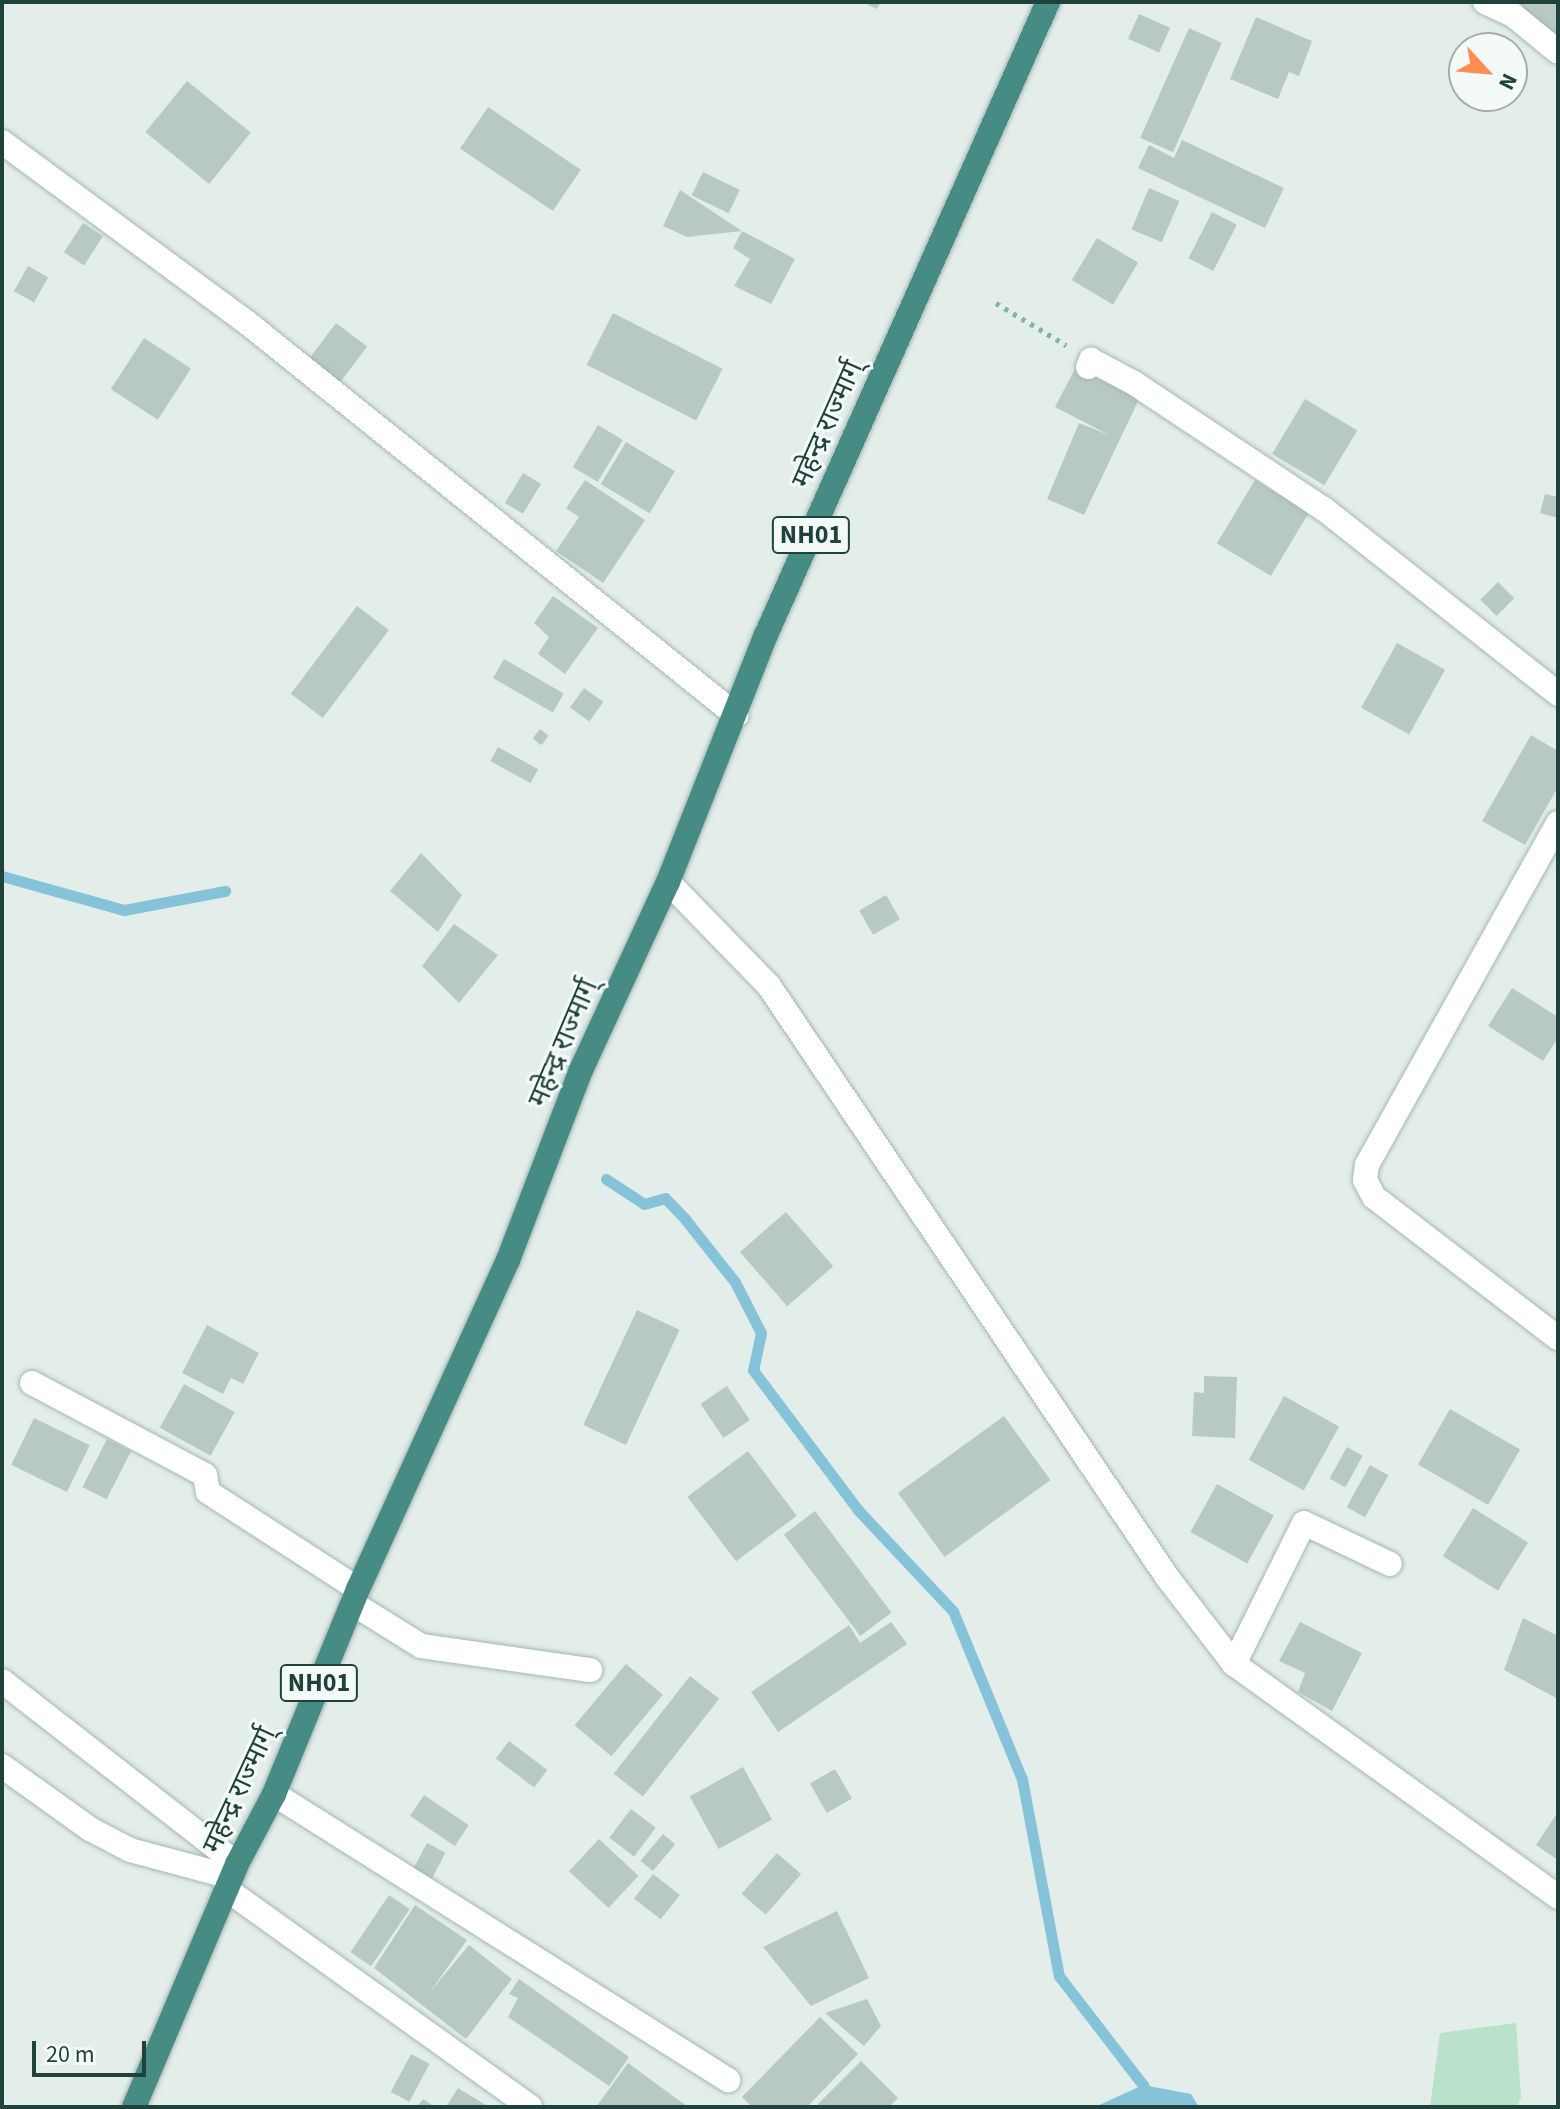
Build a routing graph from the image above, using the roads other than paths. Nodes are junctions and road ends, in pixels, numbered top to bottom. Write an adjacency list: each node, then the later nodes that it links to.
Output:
1 (1048, 2): 7 (highway, महेन्द्र राज्मार्ग् / NH01)
2 (1485, 2): 3 (street)
3 (1557, 51)
4 (2, 142): 7 (street)
5 (1089, 363): 6 (street)
6 (1558, 694)
7 (736, 715): 9 (highway, महेन्द्र राज्मार्ग् / NH01)
8 (1558, 823): 10 (street)
9 (668, 882): 13 (highway, महेन्द्र राज्मार्ग् / NH01); 14 (street)
10 (1558, 1338)
11 (32, 1383): 13 (street)
12 (1390, 1564): 14 (street)
13 (355, 1596): 15 (street); 18 (highway, महेन्द्र राज्मार्ग् / NH01)
14 (1234, 1664): 20 (street)
15 (590, 1670)
16 (2, 1681): 19 (street)
17 (2, 1766): 19 (street)
18 (274, 1794): 19 (highway, महेन्द्र राज्मार्ग् / NH01); 21 (street)
19 (231, 1877): 22 (highway, महेन्द्र राज्मार्ग् / NH01); 23 (street)
20 (1558, 1897)
21 (728, 2080)
22 (134, 2107)
23 (530, 2107)

